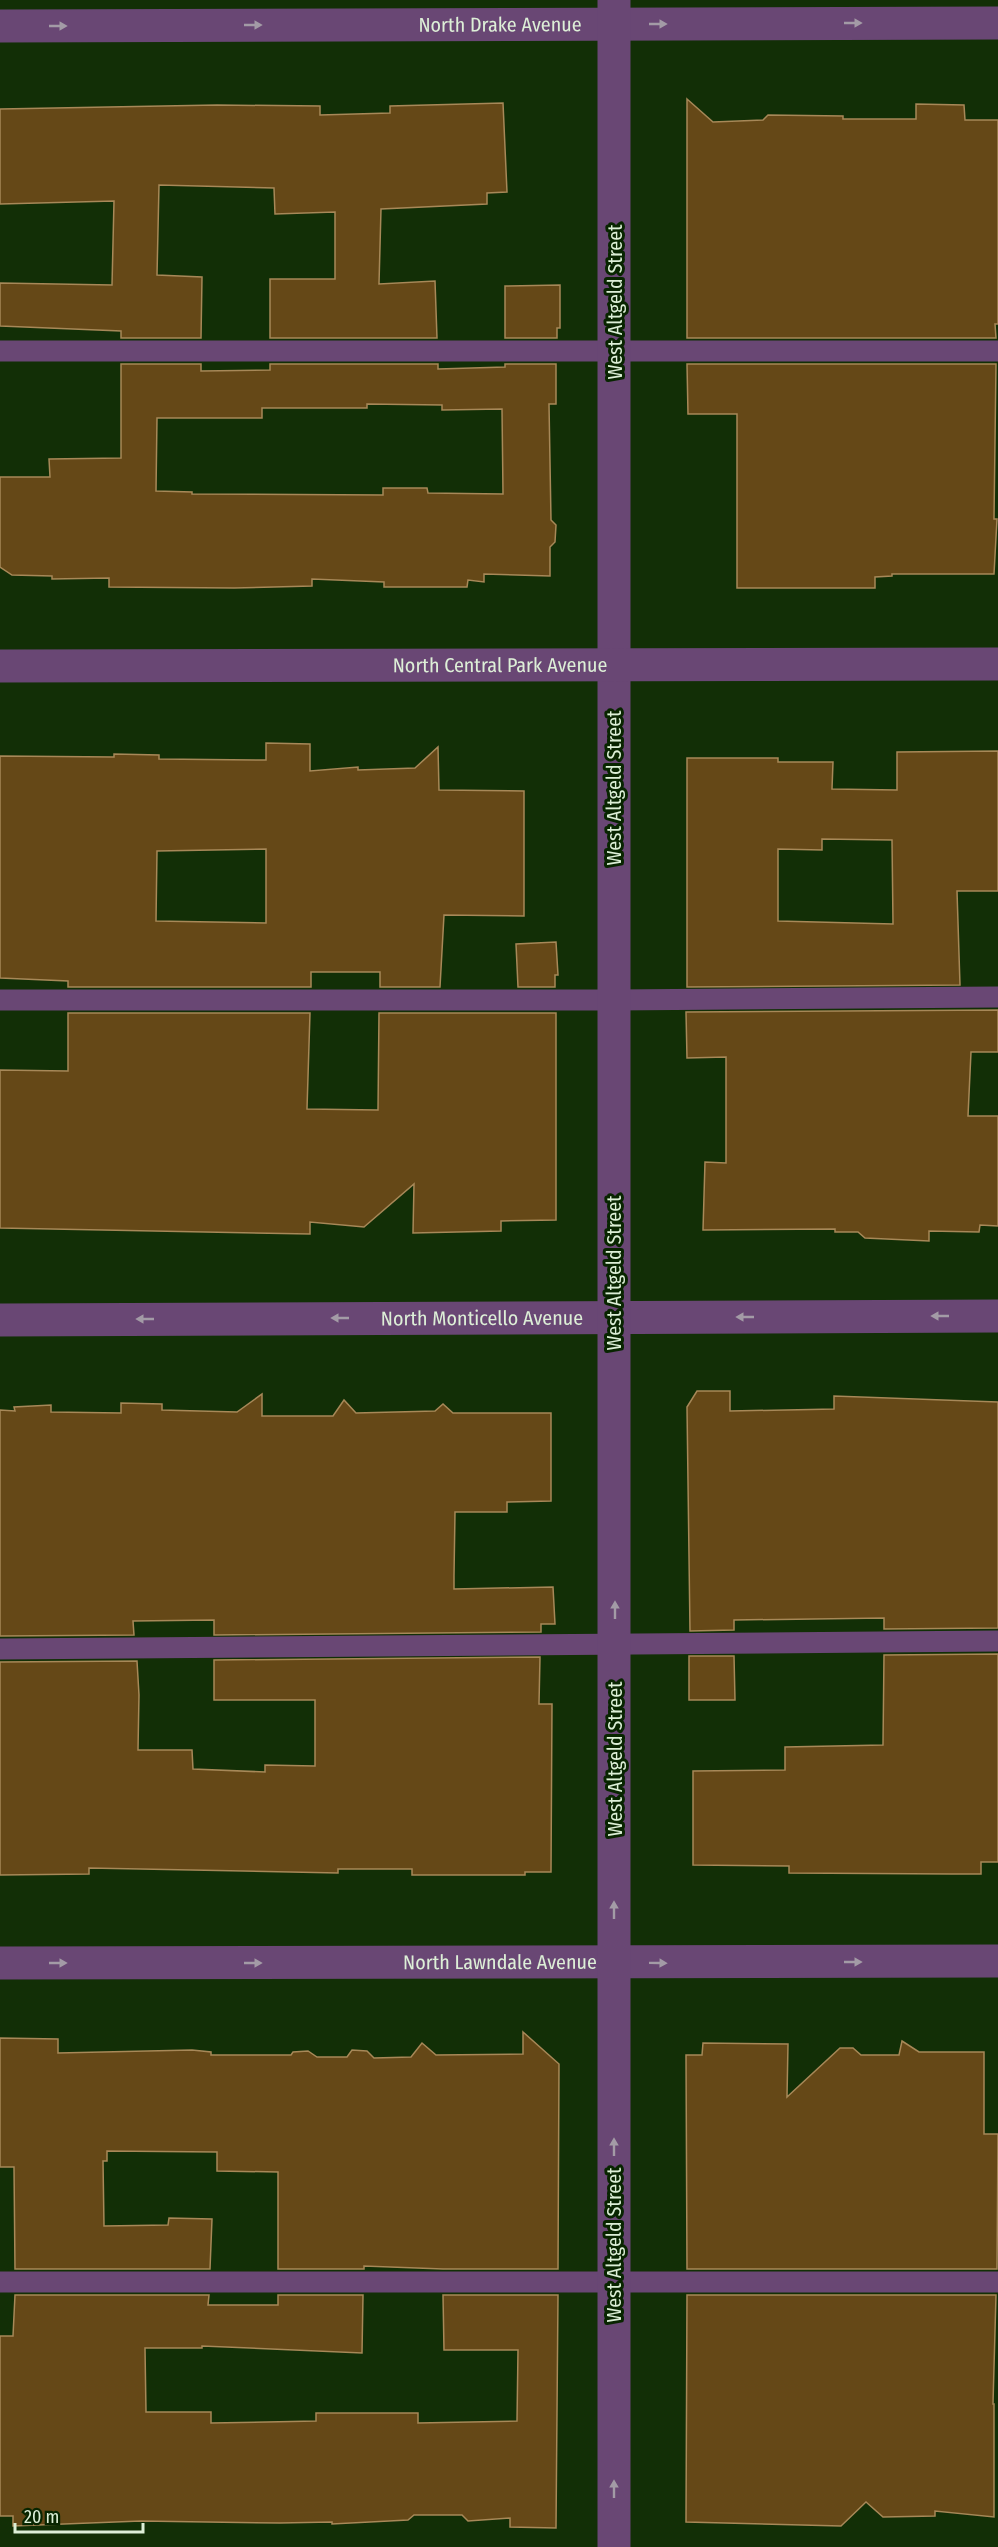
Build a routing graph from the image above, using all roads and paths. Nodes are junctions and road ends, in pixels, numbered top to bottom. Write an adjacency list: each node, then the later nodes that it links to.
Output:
1 (615, 12): 2 (street, North Drake Avenue, one-way to 2); 3 (street, North Drake Avenue, one-way to 1); 6 (street, West Altgeld Street)
2 (998, 23)
3 (0, 26)
4 (0, 351): 6 (lane)
5 (998, 351): 6 (lane)
6 (615, 352): 8 (street, West Altgeld Street)
7 (998, 664): 8 (street, North Central Park Avenue)
8 (614, 665): 9 (street, North Central Park Avenue); 12 (street, West Altgeld Street)
9 (0, 666)
10 (998, 997): 12 (lane)
11 (0, 1000): 12 (lane)
12 (615, 1000): 14 (street, West Altgeld Street)
13 (998, 1316): 14 (street, North Monticello Avenue, one-way to 14)
14 (614, 1317): 15 (street, North Monticello Avenue, one-way to 15); 17 (street, West Altgeld Street, one-way to 14)
15 (0, 1320)
16 (998, 1641): 17 (lane)
17 (615, 1642): 18 (lane); 20 (street, West Altgeld Street, one-way to 17)
18 (0, 1648)
19 (998, 1961): 20 (street, North Lawndale Avenue, one-way to 19)
20 (614, 1962): 21 (street, North Lawndale Avenue, one-way to 20); 22 (street, West Altgeld Street, one-way to 20)
21 (0, 1963)
22 (614, 2281): 23 (lane); 24 (lane); 25 (street, West Altgeld Street, one-way to 22)
23 (0, 2282)
24 (998, 2282)
25 (614, 2547)

